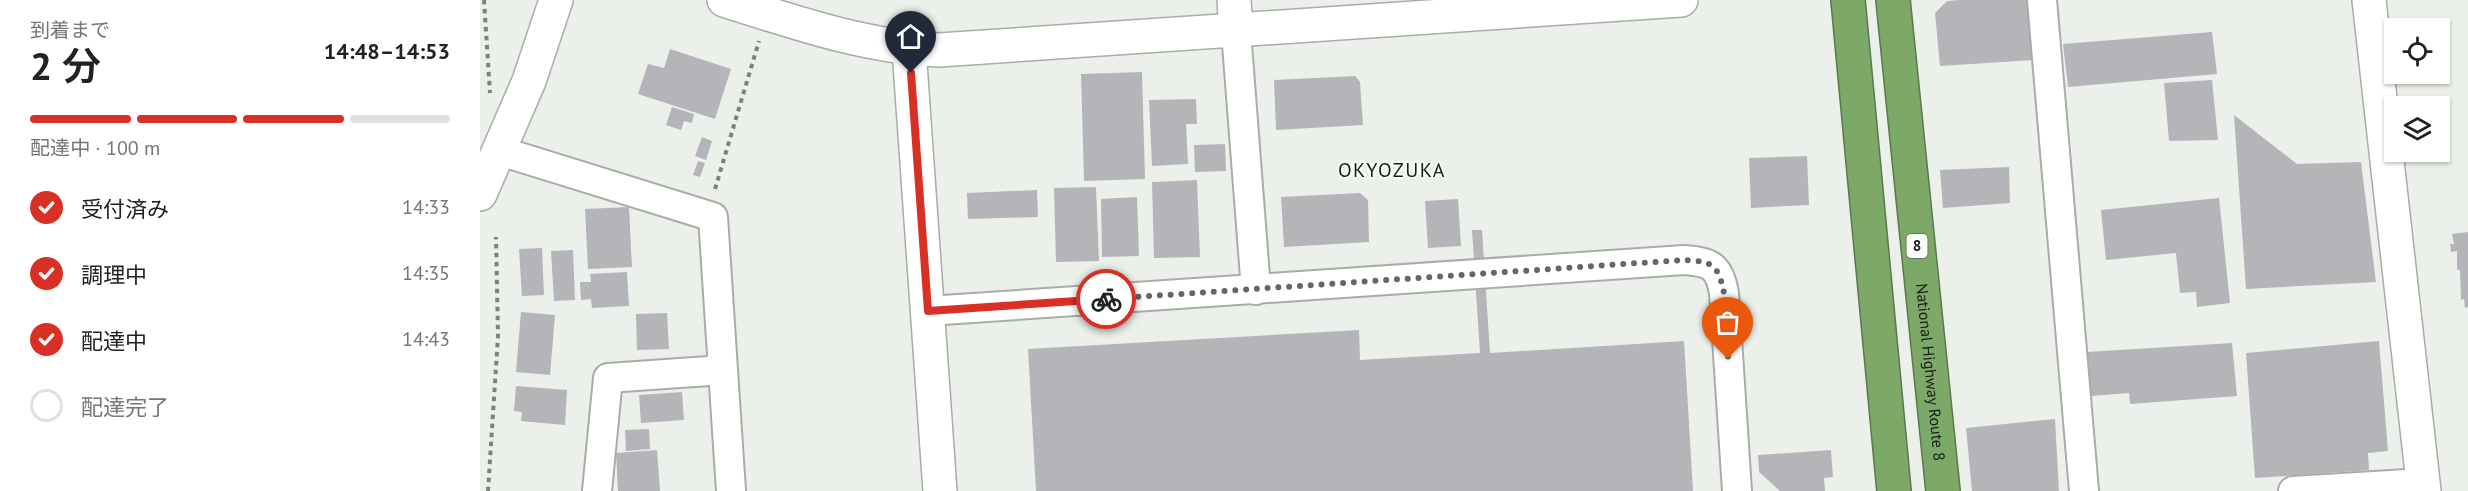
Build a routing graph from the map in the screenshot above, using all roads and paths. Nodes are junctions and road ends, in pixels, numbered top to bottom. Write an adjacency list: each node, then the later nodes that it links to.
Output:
1 (484, 0): 12 (path)
2 (556, 0): 13 (street)
3 (724, 0): 11 (street)
4 (1681, 0): 9 (street)
5 (1848, 0): 26 (highway)
6 (1893, 0): 27 (highway, National Highway Route 8 / 8)
7 (2042, 0): 28 (street)
8 (2369, 0): 20 (street)
9 (1235, 16): 11 (street); 17 (street)
10 (760, 37): 15 (path)
11 (909, 49): 18 (street)
12 (490, 96)
13 (500, 151): 14 (street); 15 (street)
14 (483, 188)
15 (708, 215): 19 (street)
16 (496, 237): 21 (path)
17 (1256, 290): 18 (street); 25 (street)
18 (928, 311): 24 (street)
19 (723, 370): 22 (street); 23 (street)
20 (2424, 487): 29 (street)
21 (488, 491)
22 (597, 491)
23 (731, 491)
24 (940, 491)
25 (1737, 491)
26 (1894, 491)
27 (1943, 491)
28 (2084, 491)
29 (2293, 491)

